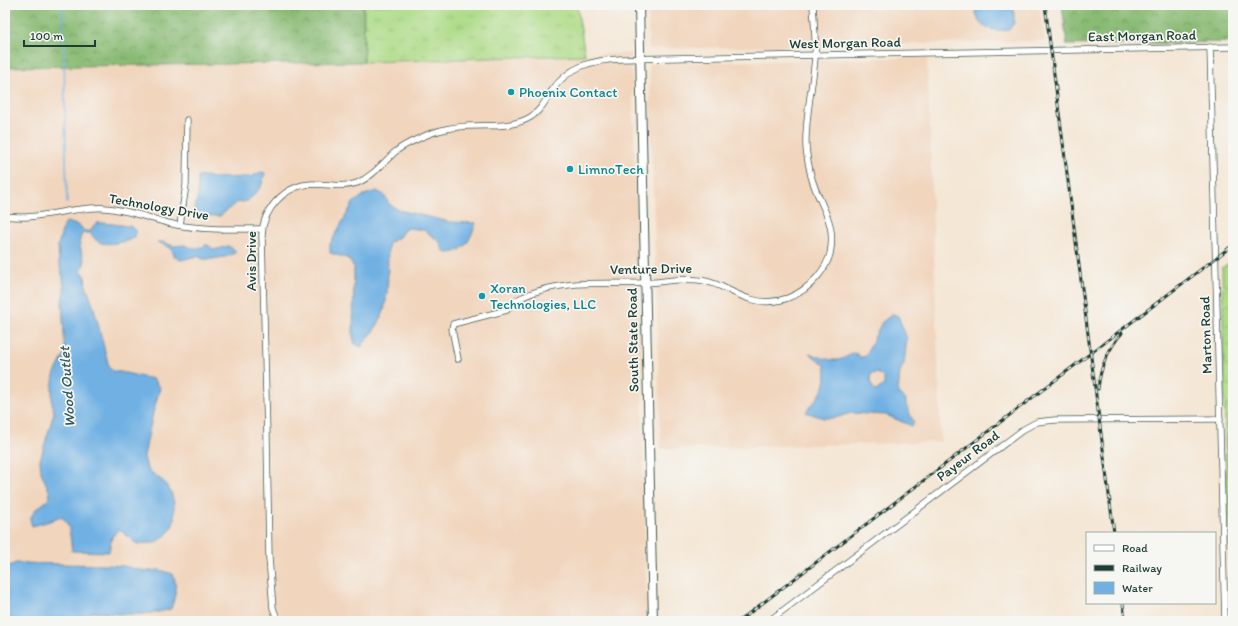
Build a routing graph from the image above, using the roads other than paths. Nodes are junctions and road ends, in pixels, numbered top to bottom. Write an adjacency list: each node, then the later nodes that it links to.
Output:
1 (639, 5): 7 (main road, South State Road)
2 (812, 5): 6 (street, Venture Drive)
3 (1210, 47): 4 (street, East Morgan Road); 5 (street, East Morgan Road); 14 (street, Marton Road)
4 (1233, 47)
5 (1052, 50): 6 (street, West Morgan Road)
6 (815, 56): 7 (street, West Morgan Road); 12 (street, Venture Drive)
7 (640, 59): 11 (street, Avis Drive); 12 (main road, South State Road)
8 (187, 120): 10 (street)
9 (5, 216): 10 (street, Technology Drive)
10 (180, 225): 11 (street, Technology Drive)
11 (262, 229): 15 (street, Avis Drive)
12 (645, 283): 13 (street, Venture Drive); 16 (main road, South State Road)
13 (458, 358)
14 (1220, 419): 17 (street, Payeur Road); 18 (street, Marton Road)
15 (278, 621)
16 (653, 621)
17 (769, 621)
18 (1225, 621)

